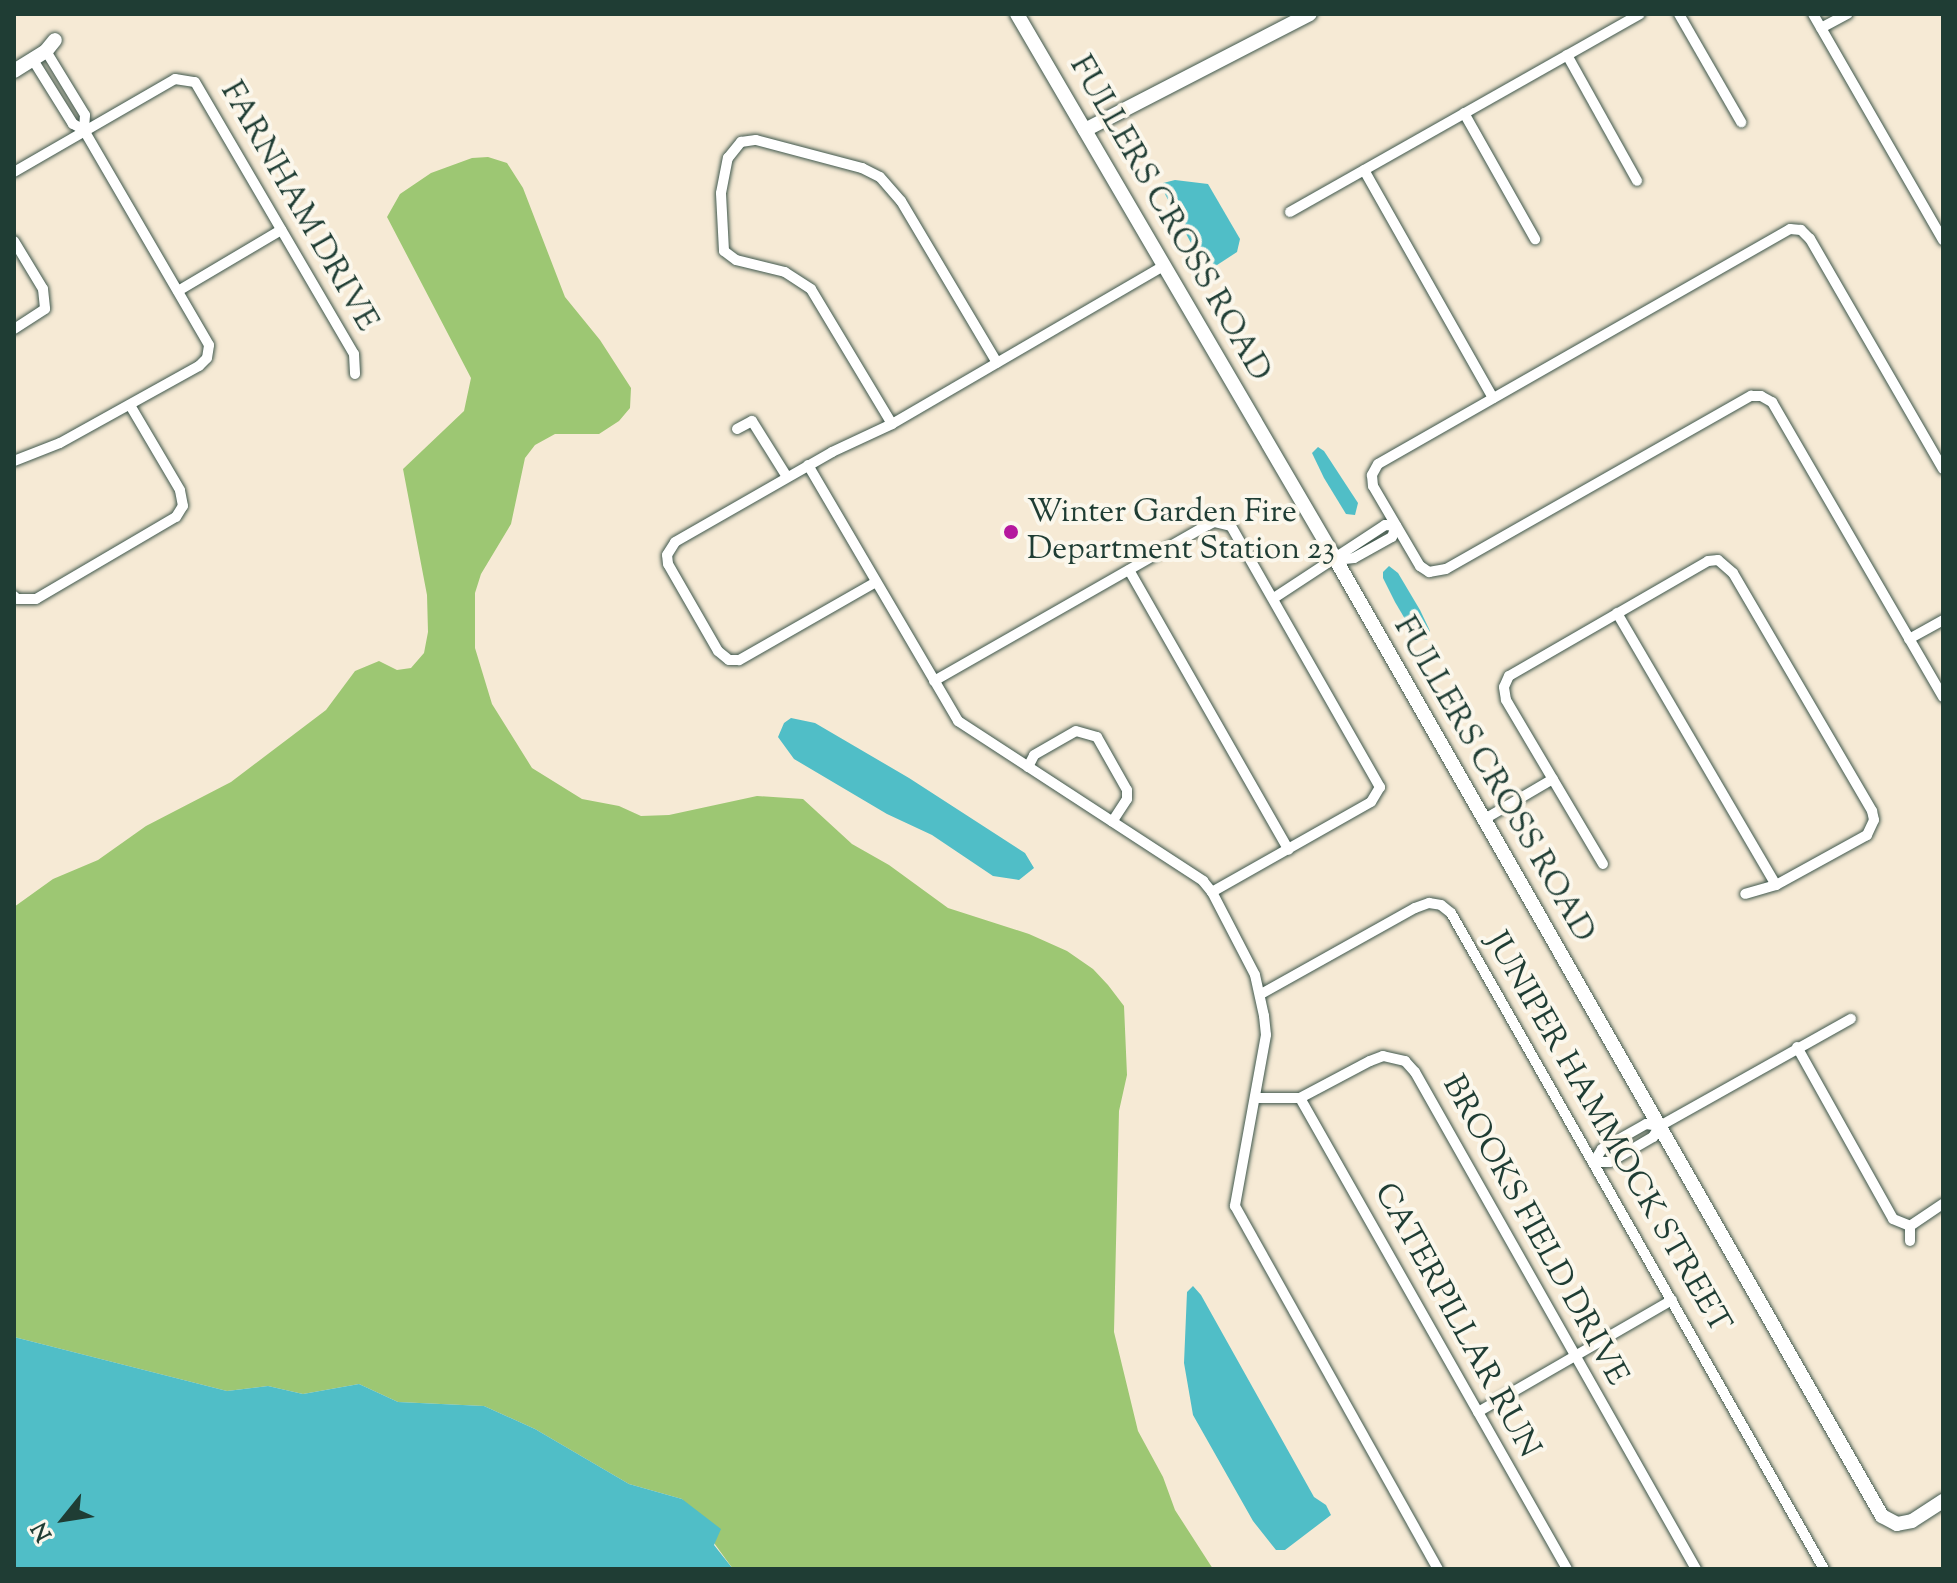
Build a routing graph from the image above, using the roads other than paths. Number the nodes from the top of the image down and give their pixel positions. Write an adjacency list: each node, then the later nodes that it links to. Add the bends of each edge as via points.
1 (1017, 14): 15 (street, FULLERS CROSS ROAD)
2 (1310, 14): 15 (street)
3 (1640, 14): 9 (street)
4 (1679, 14): 13 (street)
5 (1813, 14): 7 (street)
6 (1847, 14): 7 (street)
7 (1821, 28): 22 (street)
8 (51, 46): 10 (street); 14 (street, via 85,115)
9 (1567, 55): 12 (street); 18 (street)
10 (33, 60): 11 (street); 14 (street, via 73,124)
11 (14, 71)
12 (1464, 113): 16 (street); 21 (street)
13 (1741, 122)
14 (84, 130): 17 (street, FARNHAM DRIVE); 20 (street, FARNHAM DRIVE, via 175,79 195,82); 25 (street)
15 (1085, 130): 24 (street, FULLERS CROSS ROAD)
16 (1364, 170): 19 (street); 29 (street)
17 (14, 172)
18 (1637, 181)
19 (1290, 212)
20 (281, 230): 25 (street); 28 (street, FARNHAM DRIVE, via 354,354)
21 (1535, 239)
22 (1943, 240)
23 (14, 241): 26 (street, via 43,289 45,309)
24 (1164, 266): 27 (street); 38 (street, FULLERS CROSS ROAD)
25 (178, 291): 30 (street, via 209,345 207,358)
26 (14, 329)
27 (997, 363): 31 (street); 31 (street, via 901,201 880,177 771,144 741,142 728,158 721,193 724,251 736,260 785,272 811,289)
28 (355, 374)
29 (1493, 398): 35 (street, via 1786,232 1801,230); 37 (street, via 1378,464 1373,486)
30 (130, 405): 33 (street); 41 (street, via 180,490 183,506 176,517 36,599)
31 (892, 424): 34 (street)
32 (737, 429): 36 (street, via 752,421)
33 (14, 461)
34 (808, 465): 36 (street); 40 (street)
35 (1943, 469)
36 (787, 477): 40 (street, via 675,542 667,555 718,651 739,660)
37 (1396, 526): 38 (street, via 1392,537 1354,558); 45 (street, via 1420,566 1429,572 1446,569 1750,397 1761,396 1772,402)
38 (1336, 560): 42 (street); 50 (street, FULLERS CROSS ROAD)
39 (1129, 570): 42 (street, via 1208,525 1223,523 1238,536); 46 (street); 52 (street)
40 (876, 582): 46 (street)
41 (14, 596)
42 (1274, 598): 52 (street, via 1380,787 1371,802)
43 (1617, 613): 49 (street, via 1509,676 1504,687 1506,700); 54 (street); 54 (street, via 1708,561 1726,564 1733,573 1874,820 1867,835)
44 (1943, 620): 45 (street)
45 (1909, 639): 47 (street)
46 (934, 681): 48 (street, via 958,721)
47 (1943, 697)
48 (1028, 767): 51 (street); 51 (street, via 1034,755 1076,731 1097,737 1127,790)
49 (1553, 779): 50 (street); 53 (street)
50 (1483, 820): 62 (street, FULLERS CROSS ROAD)
51 (1112, 822): 55 (street)
52 (1289, 850): 55 (street)
53 (1603, 864)
54 (1776, 885): 56 (street)
55 (1212, 892): 57 (street)
56 (1745, 894)
57 (1261, 994): 60 (street, via 1266,1035); 63 (street, JUNIPER HAMMOCK STREET, via 1415,908 1441,905 1458,922)
58 (1851, 1019): 59 (street)
59 (1797, 1047): 62 (street); 65 (street, via 1893,1219)
60 (1255, 1098): 61 (street, BROOKS FIELD DRIVE); 71 (street, via 1235,1197 1239,1217)
61 (1300, 1098): 68 (street, BROOKS FIELD DRIVE, via 1383,1056 1405,1061); 69 (street, CATERPILLAR RUN)
62 (1660, 1126): 63 (street, via 1646,1124 1602,1149); 70 (street, FULLERS CROSS ROAD, via 1882,1516 1897,1524 1912,1521)
63 (1594, 1162): 67 (street, JUNIPER HAMMOCK STREET)
64 (1943, 1204): 65 (street)
65 (1910, 1226): 66 (street)
66 (1910, 1241)
67 (1672, 1300): 68 (street); 74 (street, JUNIPER HAMMOCK STREET)
68 (1575, 1356): 69 (street); 73 (street, BROOKS FIELD DRIVE)
69 (1478, 1412): 72 (street, CATERPILLAR RUN)
70 (1943, 1501)
71 (1438, 1569)
72 (1567, 1569)
73 (1696, 1569)
74 (1824, 1569)

